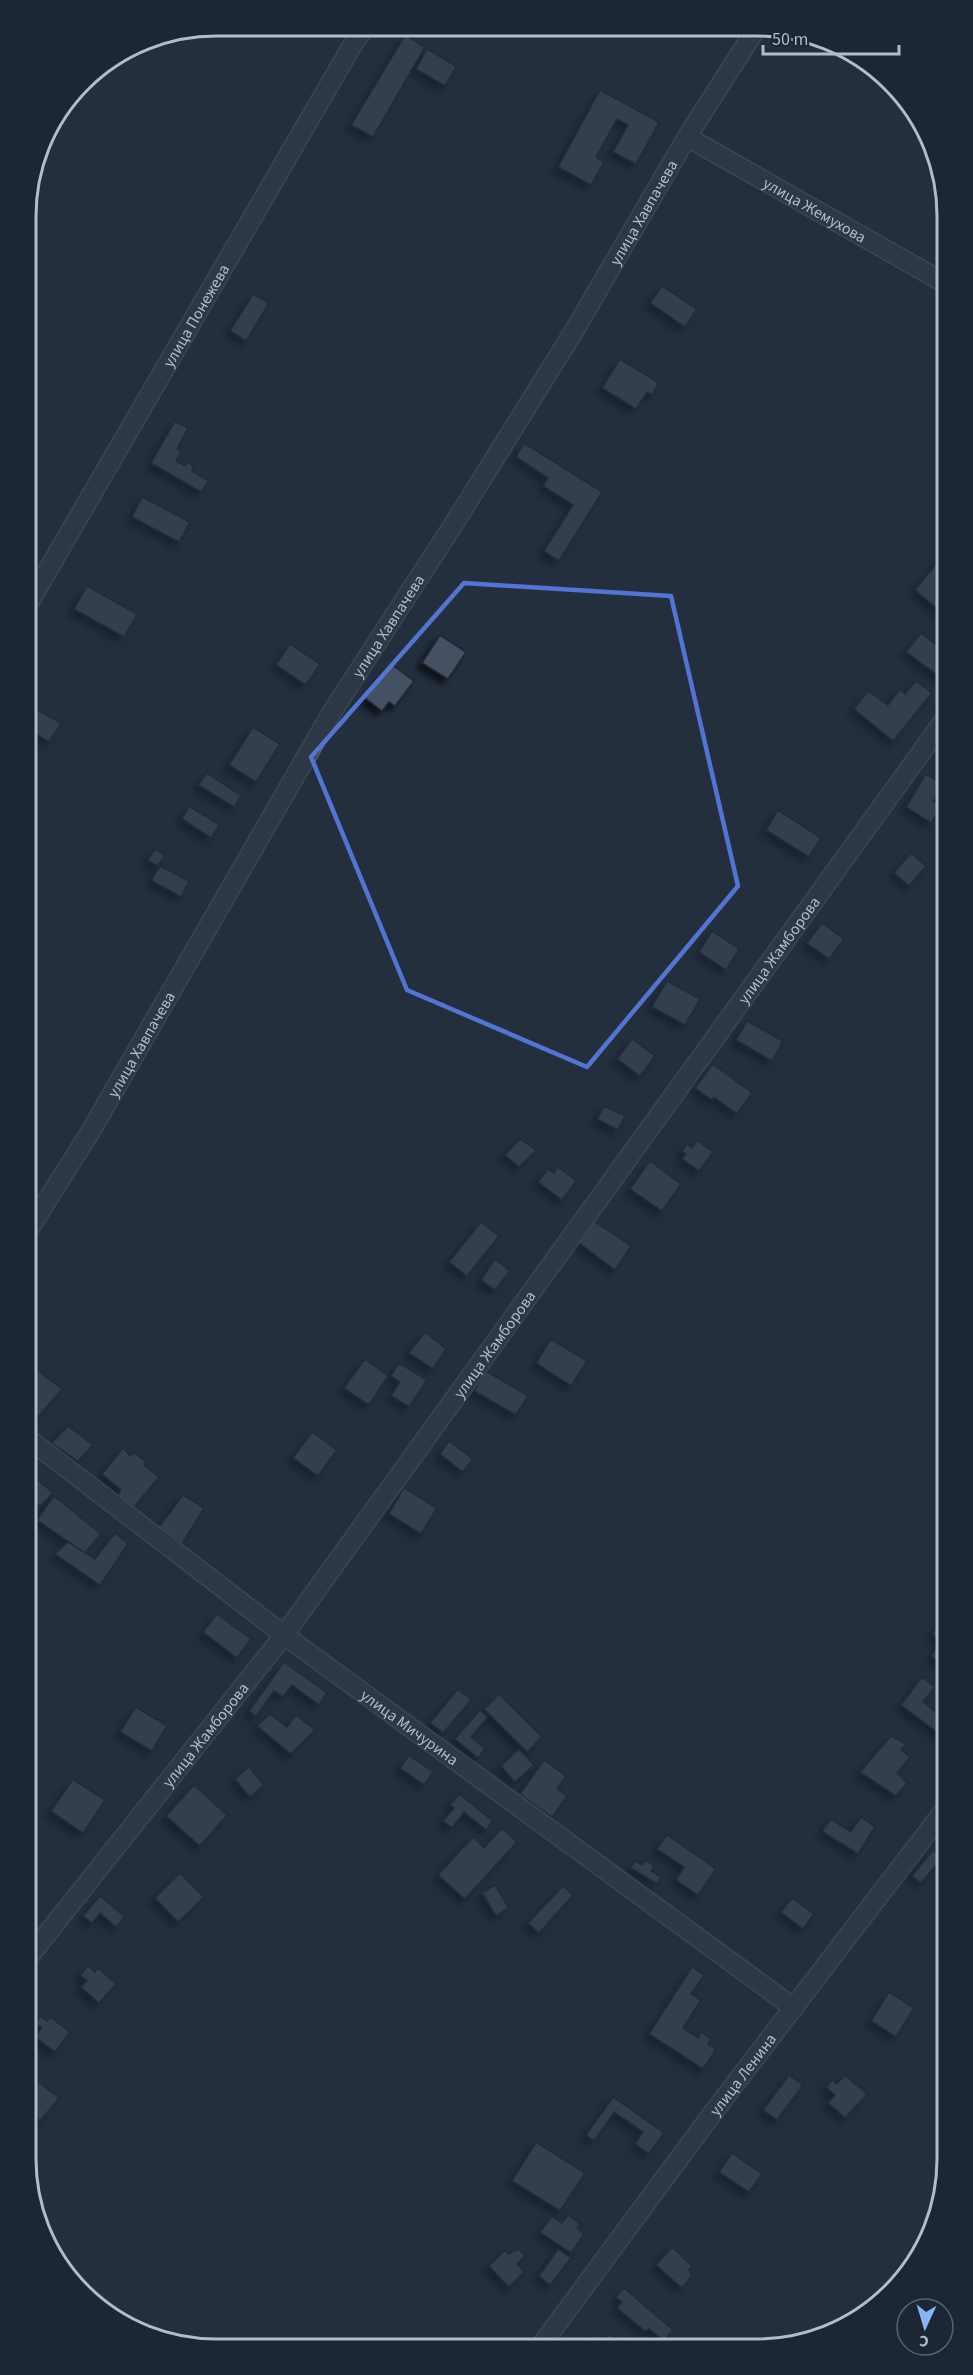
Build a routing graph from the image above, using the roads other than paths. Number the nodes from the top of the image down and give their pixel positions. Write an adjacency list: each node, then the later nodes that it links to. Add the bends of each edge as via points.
1 (359, 36): 5 (street, улица Понежева)
2 (752, 36): 3 (street, улица Хавпачева)
3 (687, 137): 4 (street, улица Жемухова); 7 (street, улица Хавпачева, via 574,331 332,712 95,1124)
4 (937, 279)
5 (36, 590)
6 (937, 730): 9 (street, улица Жамборова)
7 (36, 1218)
8 (36, 1445): 9 (street, улица Мичурина)
9 (284, 1635): 11 (street, улица Жамборова); 12 (street, улица Мичурина)
10 (937, 1821): 12 (street, улица Ленина)
11 (36, 1948)
12 (794, 2008): 13 (street, улица Ленина)
13 (546, 2339)

